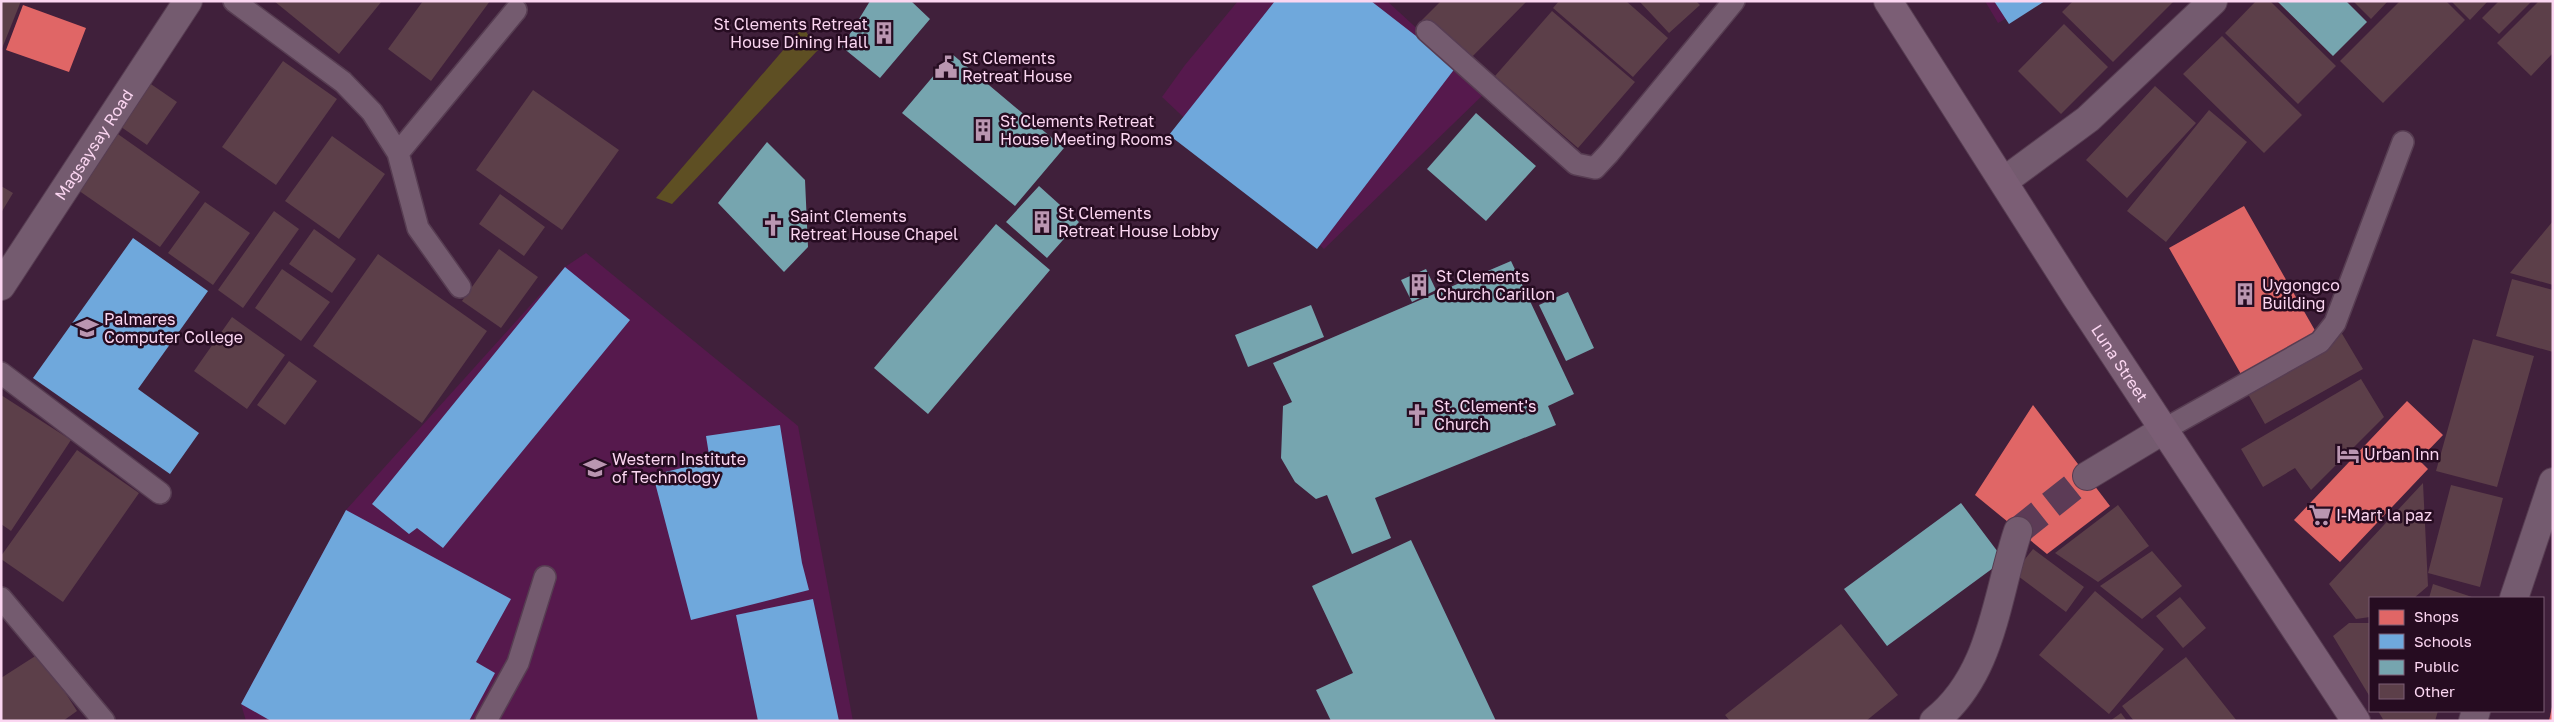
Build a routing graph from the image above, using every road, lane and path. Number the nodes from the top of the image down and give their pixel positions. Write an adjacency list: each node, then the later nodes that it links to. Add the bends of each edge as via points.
1 (234, 1): 9 (lane, via 343,82 372,112)
2 (1734, 1): 7 (lane, via 1595,168 1576,164)
3 (1888, 1): 10 (main road, Luna Street)
4 (2212, 1): 10 (street, via 2088,119)
5 (182, 2): 11 (street, Magsaysay Road)
6 (516, 10): 9 (lane)
7 (1427, 31)
8 (2403, 142): 14 (lane, via 2329,333 2313,346)
9 (398, 153): 12 (lane, via 418,228)
10 (2004, 181): 14 (main road, Luna Street)
11 (1, 286)
12 (460, 287)
13 (1, 373): 17 (lane)
14 (2165, 429): 15 (street); 25 (main road, Luna Street)
15 (2087, 476)
16 (2553, 482): 20 (street)
17 (160, 493)
18 (2018, 531): 24 (street, via 1983,655 1967,687)
19 (545, 577): 23 (lane, via 518,663)
20 (2514, 597)
21 (1, 598): 22 (lane)
22 (104, 721)
23 (486, 721)
24 (1934, 721)
25 (2356, 721)

